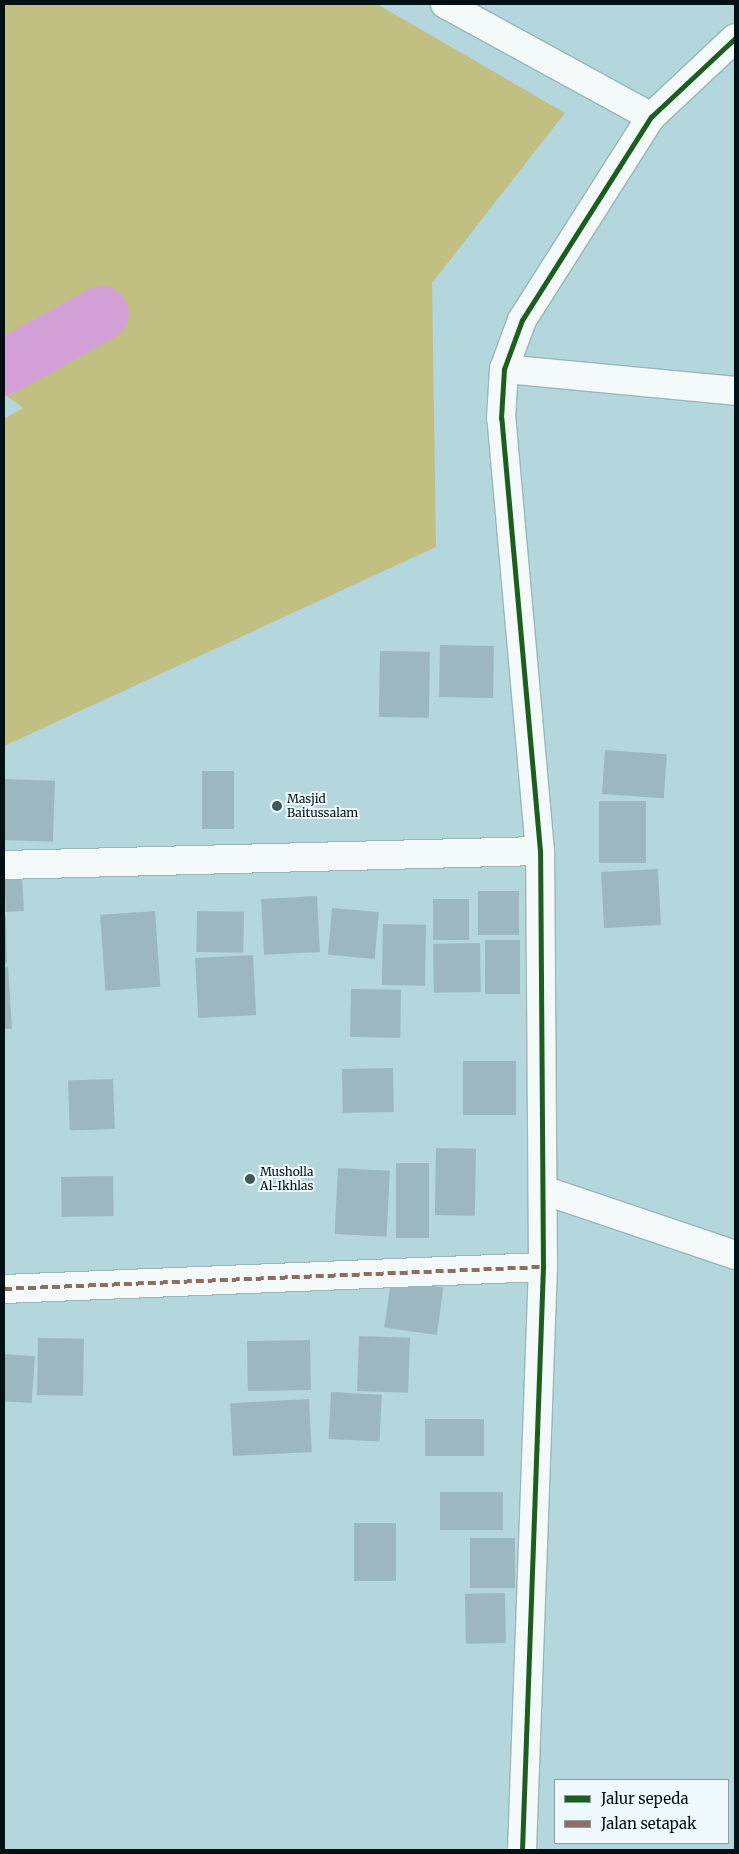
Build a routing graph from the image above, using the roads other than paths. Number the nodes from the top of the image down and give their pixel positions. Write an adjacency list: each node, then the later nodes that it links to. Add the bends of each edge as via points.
1 (445, 4): 3 (street)
2 (735, 38): 3 (street)
3 (651, 117): 4 (street, via 522,320)
4 (504, 369): 5 (street); 6 (street, via 501,418)
5 (735, 391)
6 (540, 851): 7 (street); 8 (street)
7 (4, 865)
8 (544, 1190): 9 (street); 10 (street)
9 (735, 1255)
10 (543, 1267): 11 (street); 12 (street)
11 (4, 1289)
12 (522, 1850)

